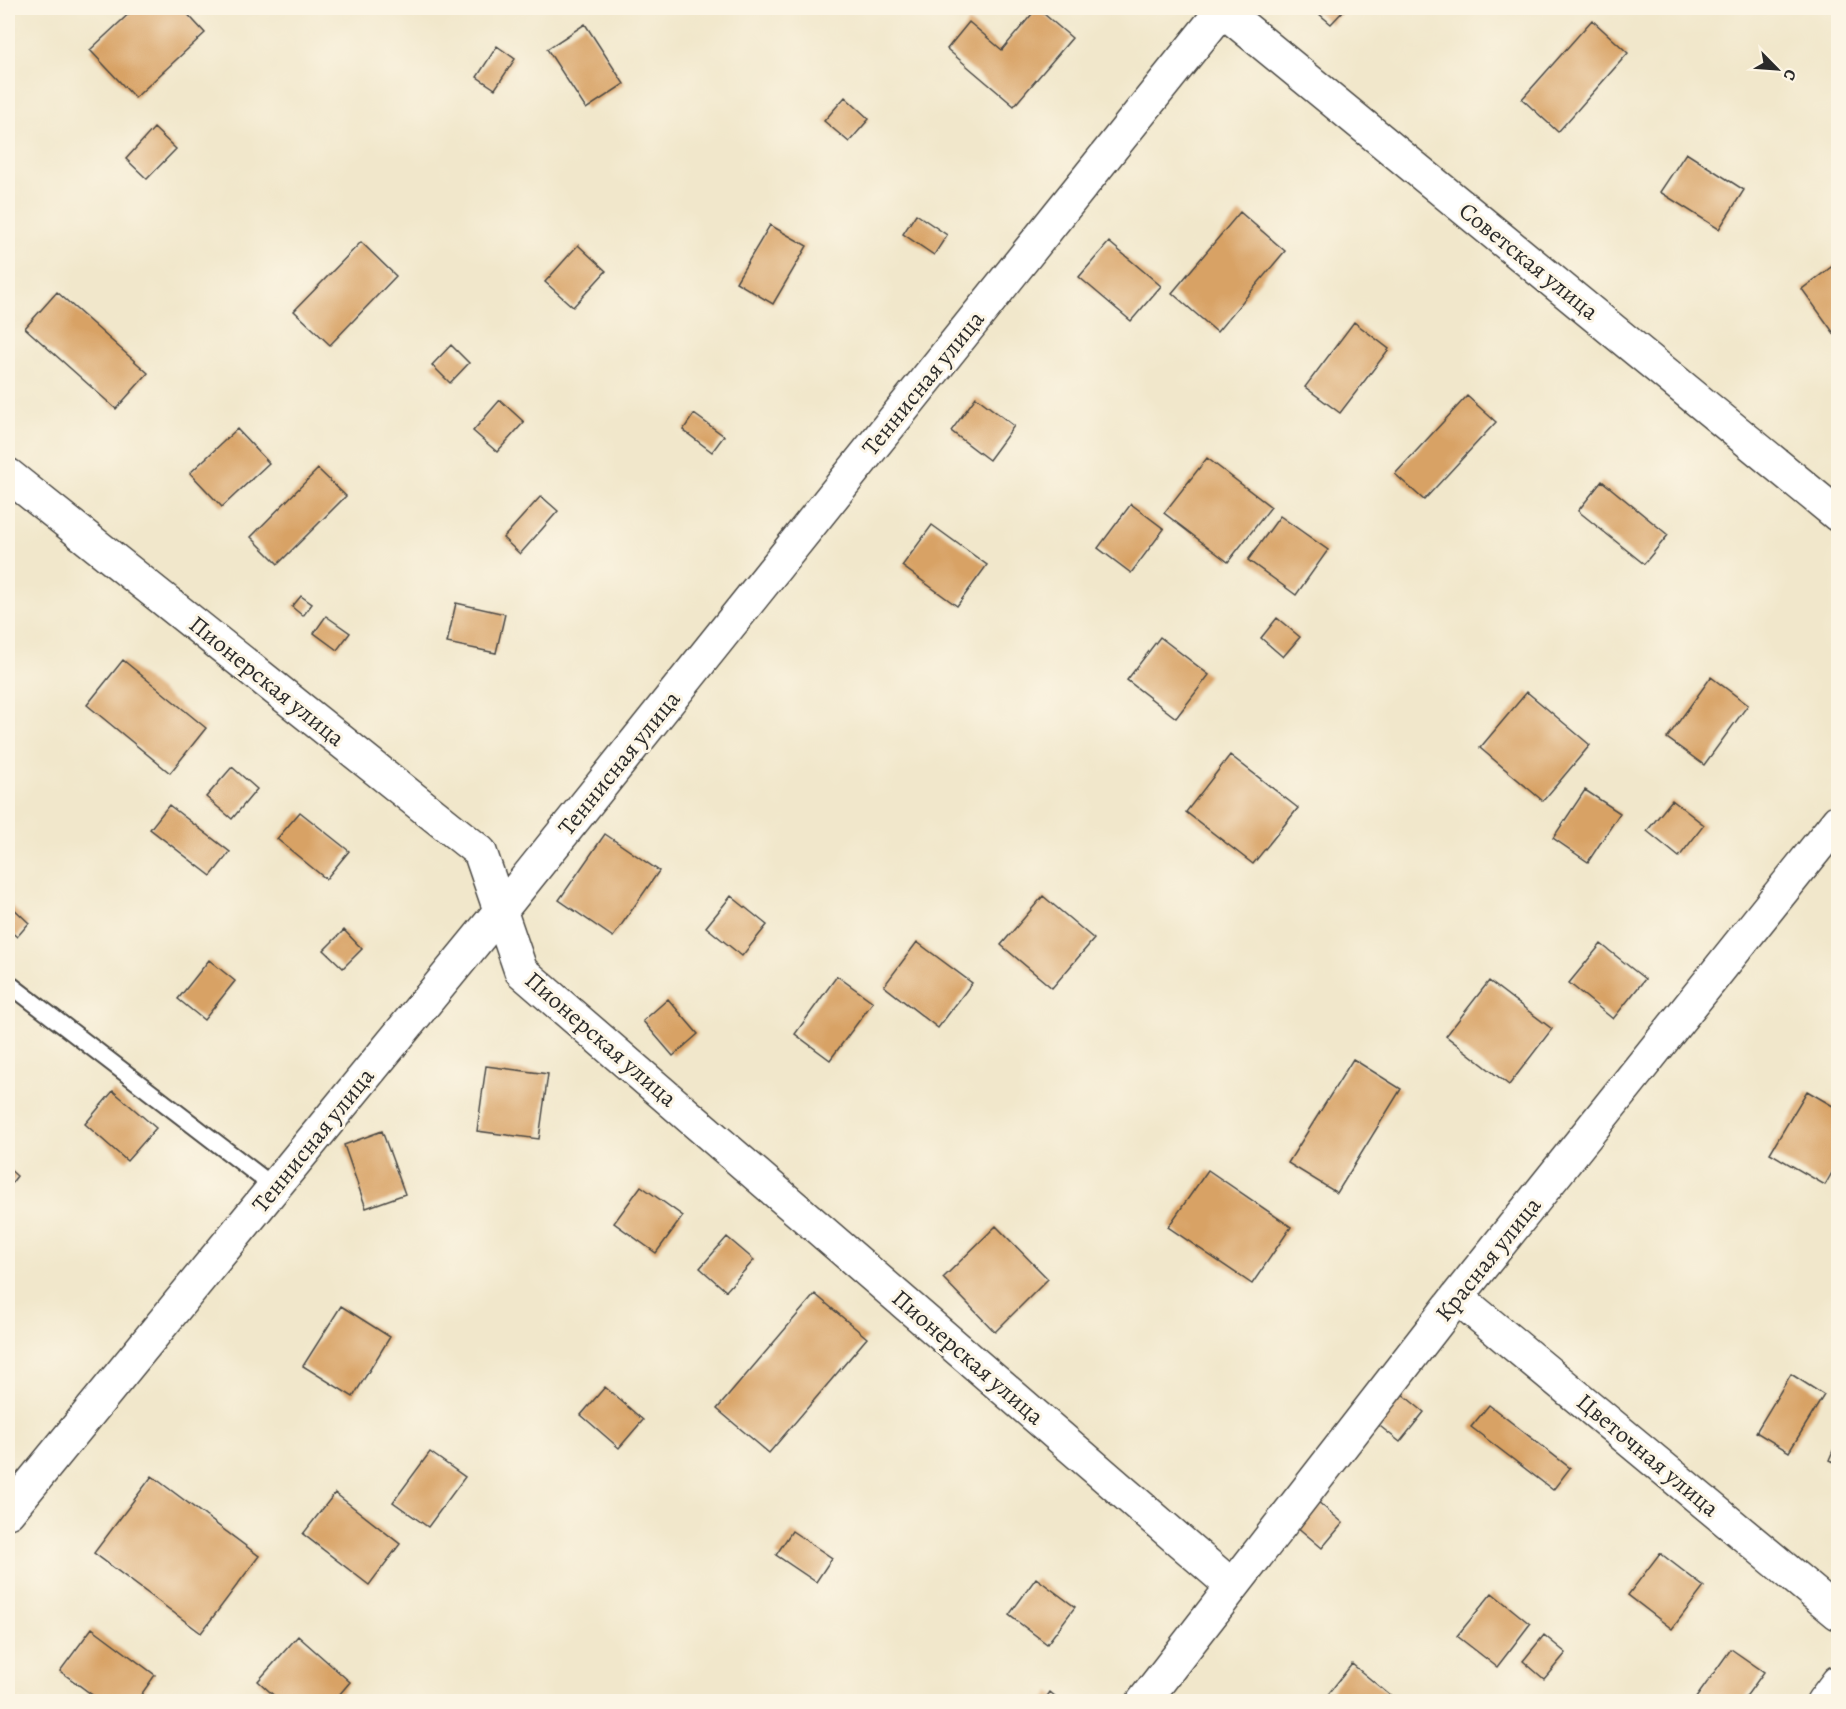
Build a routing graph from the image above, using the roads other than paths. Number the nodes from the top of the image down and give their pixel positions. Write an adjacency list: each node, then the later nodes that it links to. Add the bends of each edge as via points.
1 (1222, 8): 3 (street, Советская улица); 5 (street, Теннисная улица)
2 (8, 475): 5 (street, Пионерская улица, via 480,852)
3 (1839, 515)
4 (1839, 821): 8 (street, Красная улица)
5 (502, 909): 7 (street, Теннисная улица); 10 (street, Пионерская улица, via 521,971)
6 (8, 983): 7 (lane)
7 (274, 1187): 9 (street, Теннисная улица)
8 (1457, 1296): 10 (street, Красная улица); 11 (street, Цветочная улица)
9 (8, 1512)
10 (1232, 1586): 13 (street, Красная улица)
11 (1839, 1613)
12 (1839, 1682): 14 (street)
13 (1143, 1701)
14 (1823, 1701)

